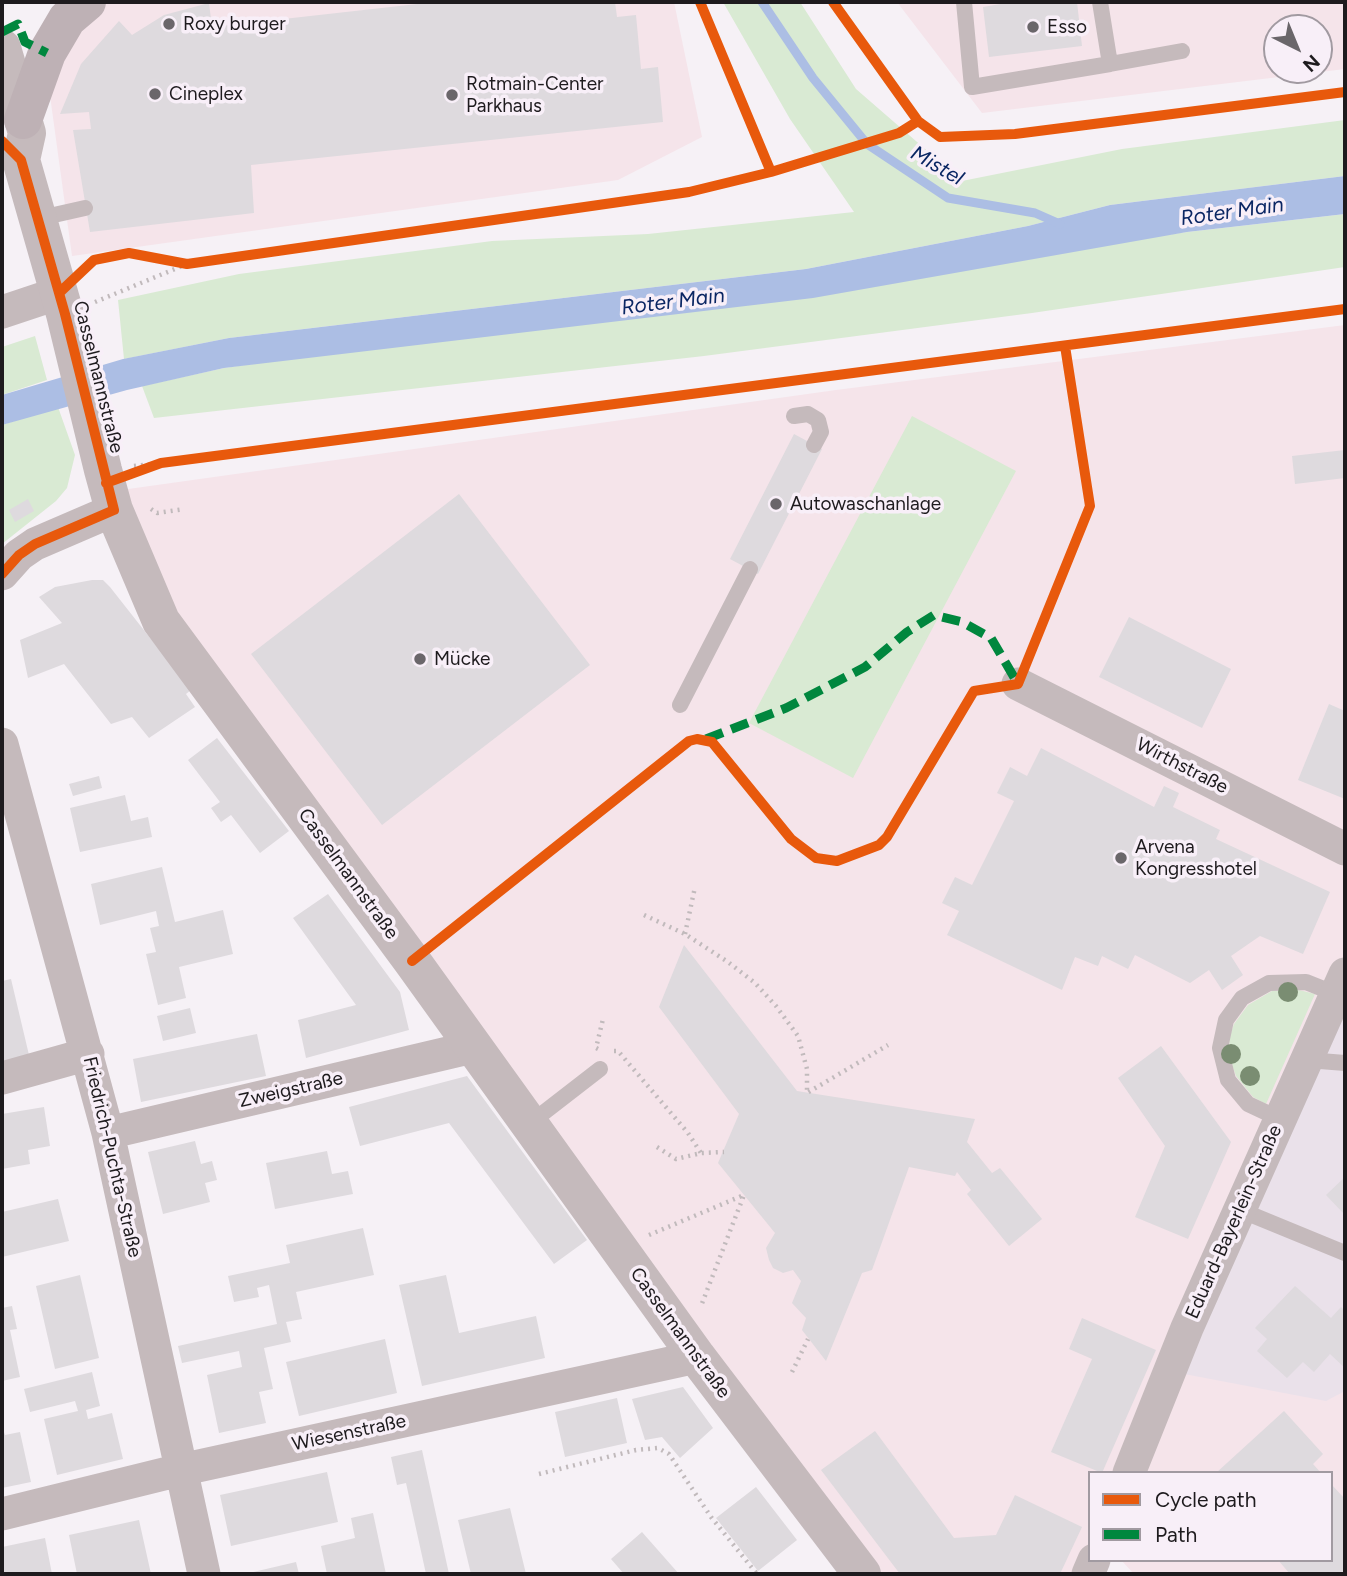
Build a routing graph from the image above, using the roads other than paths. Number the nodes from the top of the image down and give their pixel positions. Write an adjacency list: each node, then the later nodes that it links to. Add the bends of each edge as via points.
1 (87, 2): 7 (main road, via 67,19 47,53)
2 (964, 2): 6 (lane, via 972,87)
3 (1100, 2): 6 (lane)
4 (2, 48): 7 (street, Casselmannstraße)
5 (1182, 51): 6 (lane)
6 (1110, 64)
7 (15, 140): 9 (street, Casselmannstraße)
8 (85, 208): 9 (lane)
9 (36, 219): 10 (street, Casselmannstraße)
10 (63, 310): 11 (street); 14 (street, Casselmannstraße)
11 (2, 312)
12 (794, 416): 13 (lane, via 808,414 818,420 821,432)
13 (814, 445)
14 (114, 510): 16 (street, via 34,544); 22 (street, Casselmannstraße, via 161,621)
15 (750, 569): 18 (lane)
16 (2, 574)
17 (1018, 684): 20 (street, Wirthstraße)
18 (680, 705)
19 (2, 744): 23 (street, Friedrich-Puchta-Straße)
20 (1345, 849)
21 (1341, 984): 24 (street, Eduard-Bayerlein-Straße); 28 (lane, via 1269,983 1242,998 1226,1020 1220,1048 1228,1080 1248,1104)
22 (473, 1047): 29 (street, Casselmannstraße); 30 (street, Zweigstraße)
23 (88, 1054): 27 (street); 30 (street, Friedrich-Puchta-Straße)
24 (1308, 1056): 25 (lane); 28 (street, Eduard-Bayerlein-Straße)
25 (1345, 1063)
26 (600, 1069): 29 (lane)
27 (2, 1078)
28 (1280, 1119): 31 (street, Eduard-Bayerlein-Straße)
29 (529, 1124): 33 (street, Casselmannstraße)
30 (108, 1133): 34 (street, Friedrich-Puchta-Straße)
31 (1240, 1210): 32 (lane); 35 (street, Eduard-Bayerlein-Straße)
32 (1345, 1253)
33 (692, 1350): 34 (street, Wiesenstraße); 38 (street, Casselmannstraße)
34 (180, 1470): 36 (street, Wiesenstraße); 37 (street, Friedrich-Puchta-Straße)
35 (1130, 1471)
36 (2, 1514)
37 (204, 1574)
38 (862, 1574)

